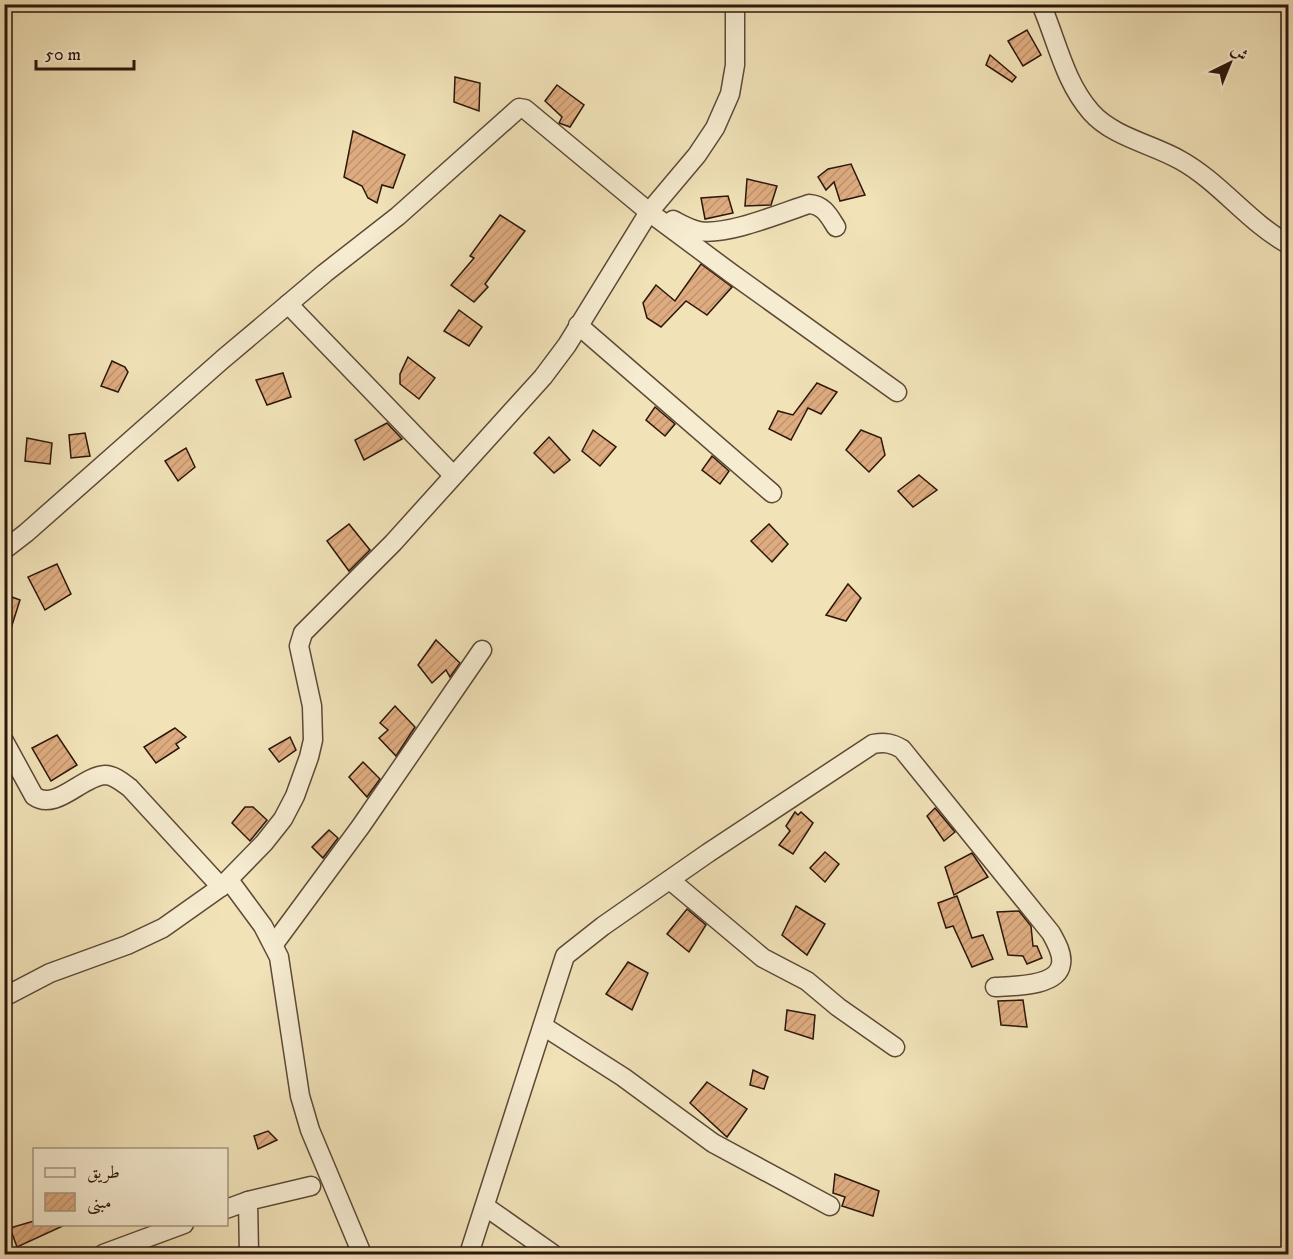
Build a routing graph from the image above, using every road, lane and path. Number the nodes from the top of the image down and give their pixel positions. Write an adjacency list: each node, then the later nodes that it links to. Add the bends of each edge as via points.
1 (735, 4): 3 (street, via 735,66 730,94 715,128)
2 (1041, 4): 5 (street, via 1067,74 1092,113 1108,126 1181,160)
3 (655, 216): 4 (street, via 708,232 809,204 821,207); 6 (street, via 519,108 398,216); 7 (street); 8 (street)
4 (837, 228)
5 (1288, 244)
6 (288, 304): 9 (street); 11 (street)
7 (578, 325): 9 (street, via 543,377); 10 (street)
8 (897, 392)
9 (453, 475): 15 (street, via 393,543 303,633 300,655 312,706 309,757 283,819)
10 (772, 493)
11 (4, 550)
12 (482, 651): 16 (street)
13 (4, 741): 15 (street, via 38,799 50,801 98,777 116,778)
14 (670, 880): 17 (street, via 873,744 894,744 1052,933 1062,962 1060,970 1046,981); 19 (street, via 565,956); 20 (street, via 763,958 807,981)
15 (225, 884): 16 (street); 18 (street, via 163,928 50,973)
16 (274, 944): 29 (street, via 285,990 300,1096 310,1130)
17 (995, 987)
18 (4, 997)
19 (543, 1026): 23 (street, via 623,1077 714,1143); 24 (street)
20 (895, 1047)
21 (311, 1186): 22 (street)
22 (249, 1201): 25 (street); 28 (street)
23 (830, 1206)
24 (486, 1207): 30 (street); 31 (street)
25 (228, 1208)
26 (179, 1226): 27 (street)
27 (103, 1254)
28 (249, 1254)
29 (362, 1254)
30 (469, 1254)
31 (553, 1254)

